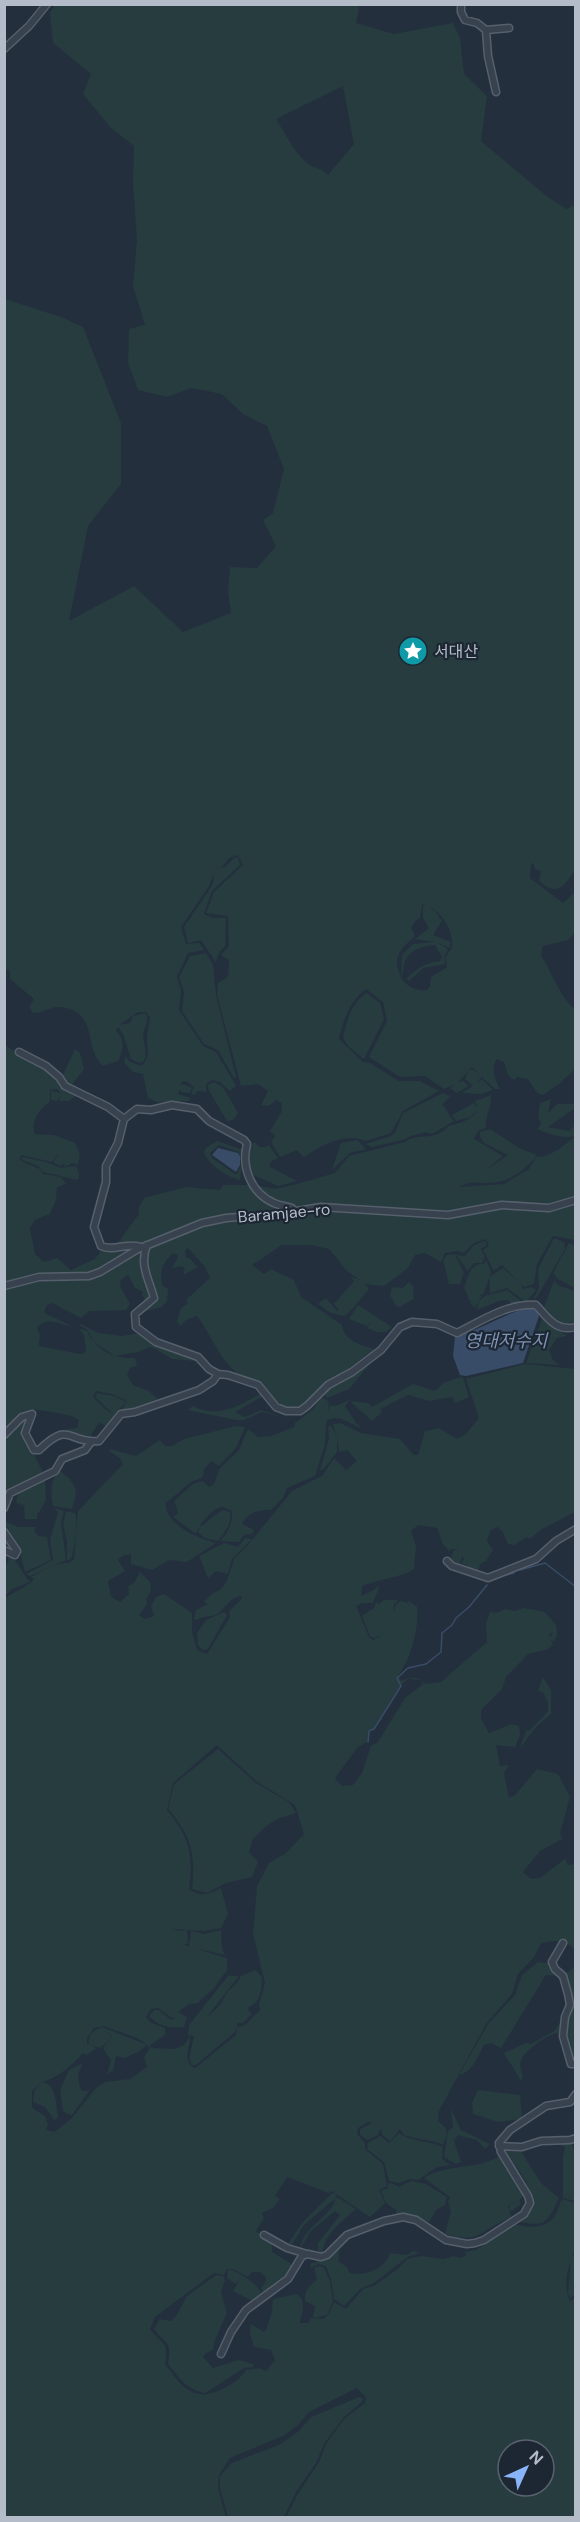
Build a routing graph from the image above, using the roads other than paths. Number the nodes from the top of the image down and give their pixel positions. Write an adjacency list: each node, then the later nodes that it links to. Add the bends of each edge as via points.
1 (47, 4): 5 (street)
2 (461, 4): 4 (street, via 465,20)
3 (509, 28): 4 (street)
4 (486, 30): 6 (street)
5 (4, 49)
6 (496, 92)
7 (19, 1052): 8 (street, via 46,1066 65,1086)
8 (124, 1119): 10 (street, via 137,1109 172,1105 197,1109 209,1121 248,1144 246,1160 251,1184 269,1201); 11 (street, via 106,1166 106,1182 94,1227 105,1248)
9 (576, 1200): 10 (street, Baramjae-ro, via 549,1208 502,1205 448,1215 321,1207)
10 (293, 1211): 11 (street, Baramjae-ro, via 226,1218)
11 (145, 1246): 12 (street, Baramjae-ro, via 89,1276 39,1277); 14 (street, via 143,1260 154,1298 135,1314 136,1327 156,1342 198,1357)
12 (4, 1286)
13 (576, 1327): 14 (street, via 556,1326 536,1305 528,1304 497,1313 457,1333 437,1324 412,1322 400,1327 381,1350 352,1372 327,1385 300,1411 276,1407 258,1385)
14 (218, 1374): 16 (street, via 199,1390 121,1414 99,1442)
15 (4, 1435): 16 (street, via 32,1414 25,1433 34,1450 61,1434)
16 (92, 1442): 17 (street, via 85,1450 62,1459 55,1471 10,1493)
17 (4, 1508)
18 (576, 1529): 21 (street, via 536,1558 488,1578)
19 (4, 1532): 20 (street, via 17,1551 15,1555)
20 (4, 1550)
21 (447, 1561)
22 (563, 1943): 23 (street, via 552,1962 563,1976 568,1994 570,2005 563,2036 571,2064)
23 (576, 2064)
24 (576, 2094): 26 (street, via 570,2102 546,2106 516,2126 501,2139)
25 (576, 2138): 26 (street, via 522,2147)
26 (499, 2146): 28 (street, via 530,2203 524,2214 484,2240 467,2244 446,2240 416,2220 403,2217 347,2235 327,2255 317,2258)
27 (264, 2235): 28 (street)
28 (308, 2254): 29 (street, via 296,2262 288,2279 246,2310)
29 (221, 2354)

